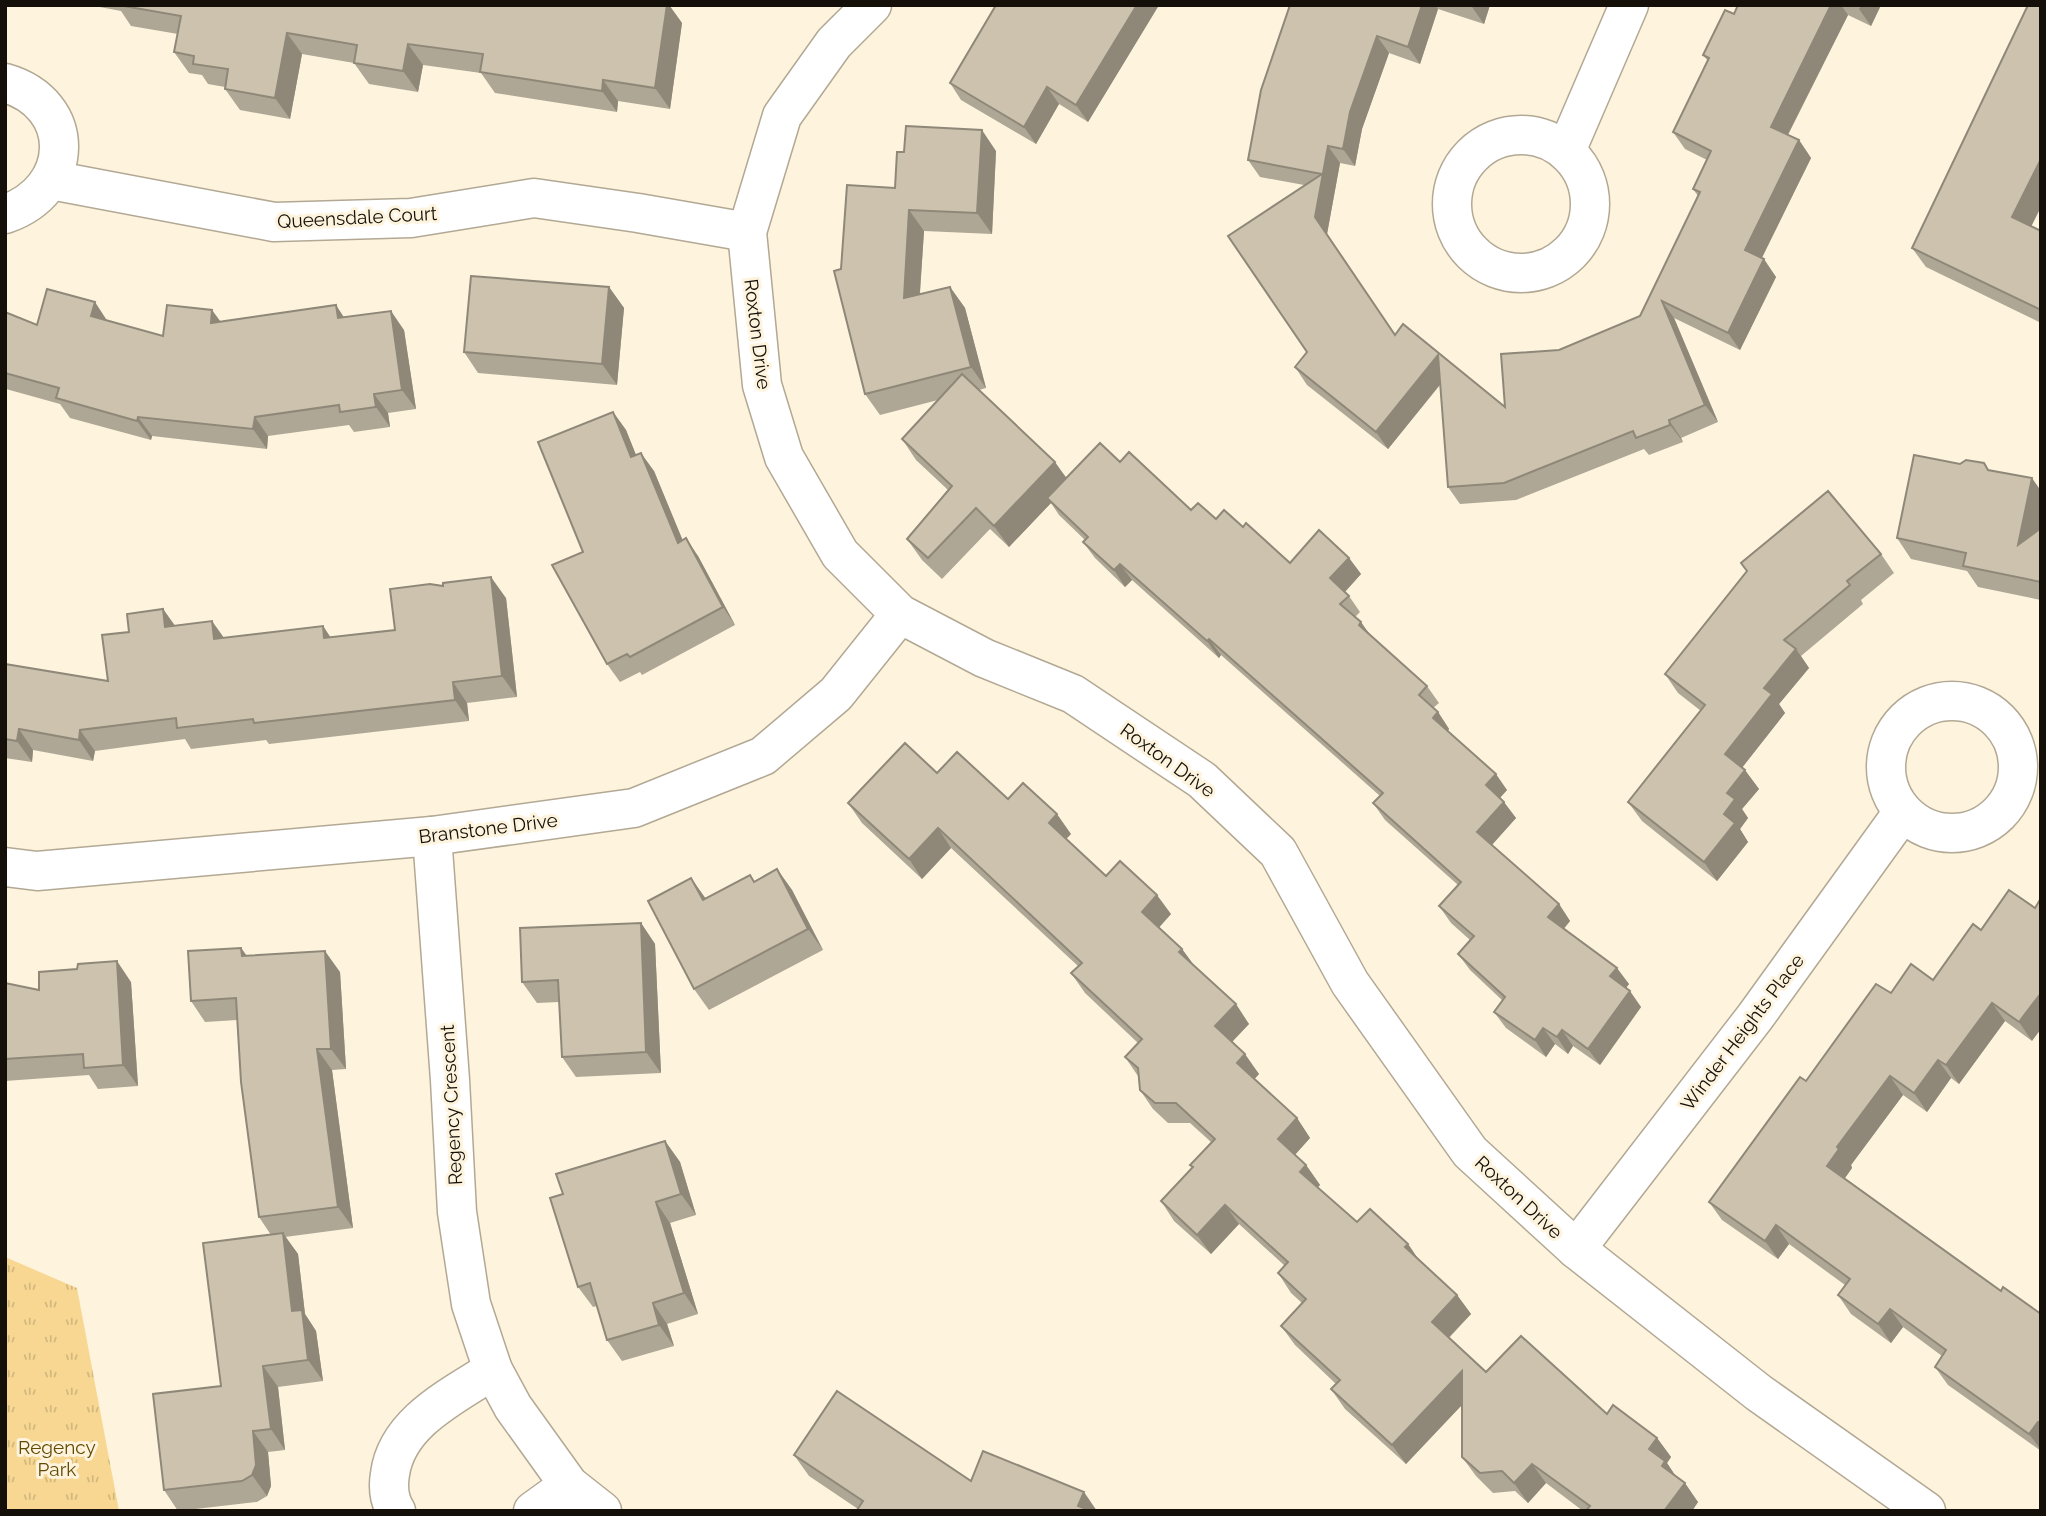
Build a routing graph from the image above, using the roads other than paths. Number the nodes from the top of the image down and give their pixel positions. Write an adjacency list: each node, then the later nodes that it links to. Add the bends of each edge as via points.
1 (872, 5): 7 (street, Roxton Drive, via 834,43 782,116)
2 (1629, 5): 4 (street)
3 (5, 83): 5 (street, via 28,92 55,124 58,162)
4 (1566, 152)
5 (51, 180): 6 (street, via 38,196); 7 (street, Queensdale Court, via 274,222 411,218 534,198)
6 (5, 214)
7 (747, 232): 8 (street, Roxton Drive, via 762,385 784,457 840,554)
8 (900, 614): 10 (street, Branstone Drive, via 836,694 763,756 634,808); 12 (street, Roxton Drive, via 984,658 1073,694 1202,780 1278,852 1350,983 1470,1152)
9 (1903, 812): 12 (street, Winder Heights Place, via 1755,1017)
10 (432, 836): 11 (street, Branstone Drive, via 37,872); 13 (street, Regency Crescent, via 457,1212 471,1304)
11 (5, 867)
12 (1576, 1249): 18 (street, Roxton Drive, via 1759,1393)
13 (493, 1370): 14 (street, Regency Crescent, via 513,1407); 15 (street, via 407,1431 392,1459 388,1484)
14 (569, 1485): 16 (street); 17 (street, Regency Crescent)
15 (396, 1511)
16 (533, 1511)
17 (602, 1511)
18 (1926, 1511)

